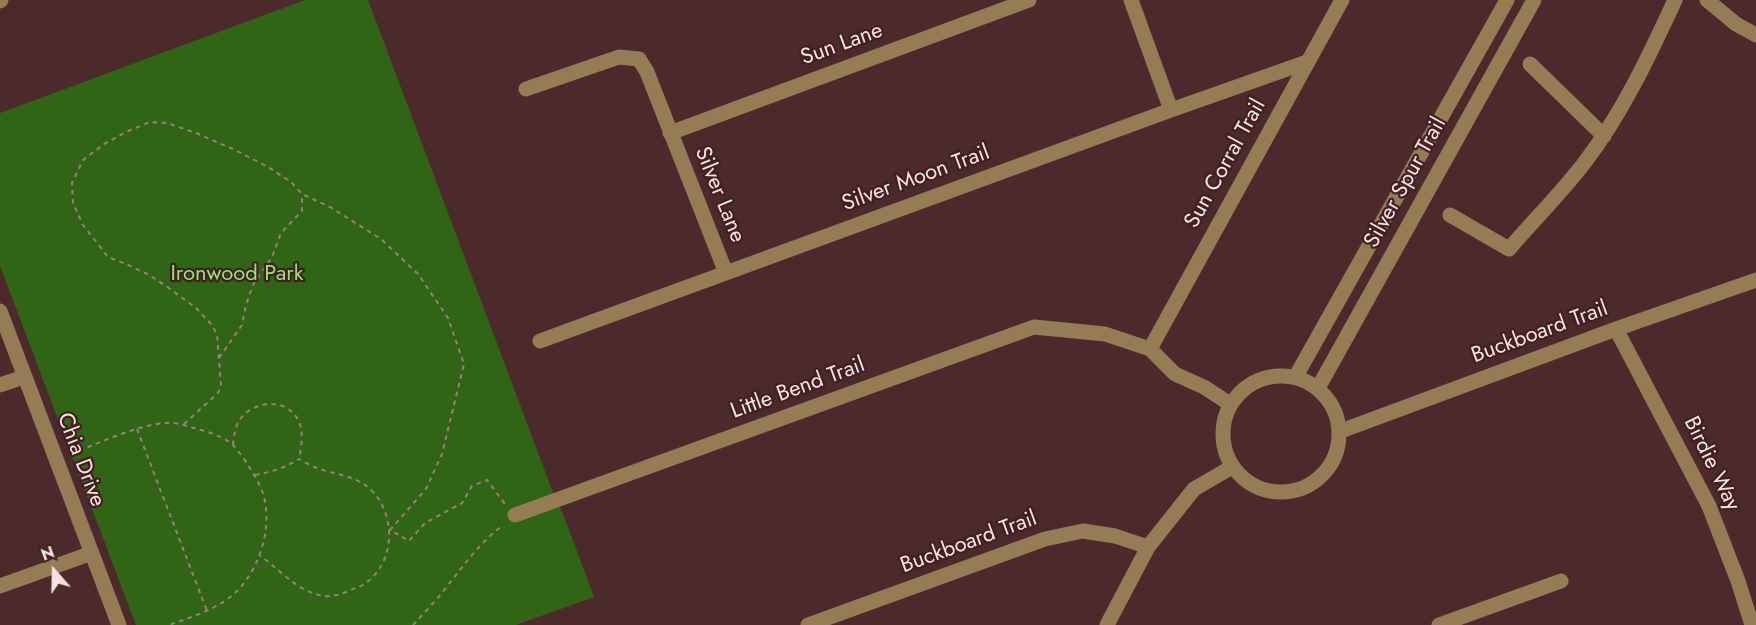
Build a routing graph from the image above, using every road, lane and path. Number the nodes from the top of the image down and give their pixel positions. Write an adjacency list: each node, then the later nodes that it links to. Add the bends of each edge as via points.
1 (1029, 0): 16 (street, Sun Lane)
2 (1131, 0): 15 (street)
3 (1342, 0): 11 (street, Sun Corral Trail)
4 (1534, 0): 8 (street, Silver Spur Trail)
5 (1675, 0): 17 (street, via 1633,89)
6 (1707, 0): 9 (street)
7 (1503, 7): 8 (street); 10 (street, Silver Spur Trail)
8 (1520, 25): 12 (street, Silver Spur Trail)
9 (1756, 35)
10 (1478, 50): 12 (street); 27 (street, Silver Spur Trail)
11 (1307, 62): 15 (street, Silver Moon Trail); 25 (street, Sun Corral Trail)
12 (1500, 62): 30 (street, Silver Spur Trail)
13 (1530, 64): 17 (street)
14 (526, 89): 16 (street, Silver Lane, via 619,57 639,59)
15 (1171, 110): 20 (street, Silver Moon Trail)
16 (670, 133): 20 (street, Silver Lane)
17 (1604, 136): 19 (street, via 1509,249)
18 (302, 194): 26 (path, via 302,211 282,233 253,285 242,325); 26 (path, via 268,167 196,133 150,122 104,144 84,160 72,183 73,203 96,243 108,257 149,274 196,308 217,334); 41 (path, via 381,239 418,274 448,318 464,364 442,454 426,489)
19 (1450, 215)
20 (726, 273): 24 (street, Silver Moon Trail)
21 (1756, 280): 23 (street, Buckboard Trail)
22 (0, 311): 28 (street, Chia Drive)
23 (1616, 329): 34 (street, Buckboard Trail); 54 (street, Birdie Way, via 1709,506)
24 (540, 341)
25 (1150, 350): 31 (street, Little Bend Trail, via 1175,374); 40 (street, Little Bend Trail, via 1105,334 1034,327)
26 (218, 359): 32 (path, via 218,393)
27 (1296, 376): 30 (street); 31 (street, via 1282,374 1252,382)
28 (24, 377): 29 (street); 43 (street, Chia Drive)
29 (0, 385)
30 (1318, 388): 34 (street, via 1333,404)
31 (1230, 404): 38 (street, via 1222,425 1223,447)
32 (184, 424): 33 (path); 35 (path)
33 (137, 429): 36 (path); 47 (path)
34 (1341, 431): 38 (street, via 1336,456 1322,477 1300,489 1275,492 1251,484)
35 (232, 445): 37 (path, via 239,420 251,408 276,405 297,418 302,433); 39 (path)
36 (68, 455)
37 (299, 459): 39 (path); 41 (path, via 360,481 369,488 385,510)
38 (1232, 467): 42 (street, via 1194,489)
39 (254, 475): 44 (path, via 264,498 266,523)
40 (515, 515): 41 (path, via 487,480 472,486 462,503 425,523 409,541); 50 (path, via 489,536)
41 (390, 530): 44 (path, via 388,551 381,566 367,582 346,593 326,596 306,591)
42 (1148, 547): 51 (street, Buckboard Trail, via 1083,531 1045,539); 52 (street)
43 (92, 553): 46 (street); 48 (street, Chia Drive)
44 (260, 555): 47 (path, via 238,589)
45 (1561, 581): 53 (street)
46 (0, 586)
47 (207, 611): 49 (path)
48 (119, 625)
49 (169, 625)
50 (413, 625)
51 (808, 625)
52 (1107, 625)
53 (1439, 625)
54 (1752, 625)

